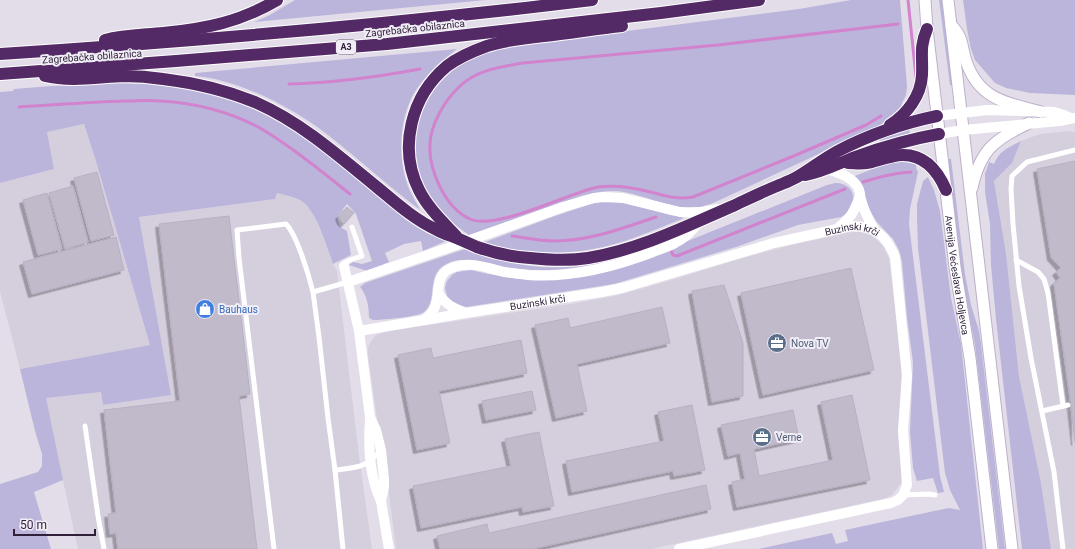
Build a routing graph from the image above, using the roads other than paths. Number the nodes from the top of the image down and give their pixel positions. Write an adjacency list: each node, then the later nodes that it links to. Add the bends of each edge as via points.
1 (277, 0): 9 (highway, via 230,22 194,30 114,38)
2 (592, 0): 9 (highway, Zagrebačka obilaznica / A3, via 364,25)
3 (759, 0): 6 (highway, Zagrebačka obilaznica / A3)
4 (925, 0): 8 (main road, Avenija Većeslava Holjevca)
5 (948, 0): 7 (main road, Avenija Većeslava Holjevca)
6 (661, 13): 11 (highway, Zagrebačka obilaznica / A3, via 386,44); 33 (highway, via 638,24 511,40 488,46 453,62 428,85 410,128 411,169 425,201)
7 (951, 24): 13 (main road, via 960,34 967,62 986,93 1006,102); 14 (main road, Avenija Većeslava Holjevca)
8 (927, 29): 15 (main road, Avenija Većeslava Holjevca); 19 (highway, via 921,48 922,76 916,97 903,114)
9 (77, 49): 10 (highway, Zagrebačka obilaznica / A3)
10 (0, 54)
11 (31, 72): 12 (highway, Zagrebačka obilaznica / A3); 33 (highway, via 66,79 146,77 202,85 236,95 278,113 296,124 425,224)
12 (0, 74)
13 (1042, 112): 14 (street, via 987,110); 16 (street, via 1054,112)
14 (961, 113): 15 (street); 18 (main road, Avenija Većeslava Holjevca)
15 (937, 116): 19 (highway); 20 (main road, Avenija Većeslava Holjevca)
16 (1073, 118): 17 (street)
17 (1028, 123): 18 (street); 27 (main road, via 1004,136 989,148 980,163)
18 (963, 130): 20 (street); 27 (main road, Avenija Većeslava Holjevca)
19 (878, 133): 24 (highway, via 838,151)
20 (940, 134): 22 (highway, via 885,146); 25 (main road, Avenija Većeslava Holjevca)
21 (1075, 150): 34 (lane, via 1027,162 1012,176)
22 (843, 162): 23 (highway); 25 (highway, via 865,163 895,156 911,156 933,168)
23 (825, 170): 24 (highway); 26 (street, via 849,179 857,186)
24 (796, 177): 28 (highway)
25 (946, 190): 59 (main road, Avenija Većeslava Holjevca, via 957,283 970,358)
26 (860, 196): 31 (street, via 854,212); 32 (street)
27 (971, 196): 60 (main road, Avenija Većeslava Holjevca)
28 (732, 206): 29 (highway); 36 (street, via 689,213 623,198 594,198)
29 (701, 221): 33 (highway, bridge, via 627,248 568,260 521,258 495,253); 38 (street, via 675,244 636,258 583,272 530,275 473,265 452,267 445,270 439,280)
30 (352, 227): 35 (lane, via 362,256 344,263)
31 (838, 229): 32 (street, Buzinski krči, via 851,226); 39 (street, Buzinski krči, via 774,243 622,288)
32 (874, 229): 51 (street, Buzinski krči, via 887,242 895,257 907,376 904,430 907,485)
33 (459, 239)
34 (1016, 260): 42 (lane); 42 (lane, via 1038,272 1044,279 1048,293 1066,406)
35 (344, 266): 36 (street)
36 (348, 282): 37 (lane); 41 (street)
37 (313, 292): 48 (lane); 55 (lane, via 290,228 286,224 237,230)
38 (438, 292): 39 (street, via 448,305); 40 (street, via 434,309)
39 (466, 313): 40 (street, Buzinski krči)
40 (423, 320): 41 (street, Buzinski krči)
41 (359, 330): 43 (street)
42 (1042, 412): 61 (lane, via 1054,472)
43 (370, 417): 45 (street); 46 (street)
44 (85, 426): 54 (lane)
45 (381, 450): 46 (lane); 50 (street)
46 (371, 460): 47 (lane); 49 (street)
47 (358, 468): 48 (lane); 49 (lane)
48 (335, 470): 56 (lane)
49 (372, 473): 50 (lane, via 379,478); 53 (street)
50 (384, 487): 53 (street)
51 (903, 495): 52 (lane); 58 (street, via 891,503)
52 (935, 495)
53 (381, 501): 57 (street)
54 (104, 549)
55 (274, 549)
56 (344, 549)
57 (389, 549)
58 (679, 549)
59 (992, 549)
60 (1012, 549)
61 (1063, 549)

